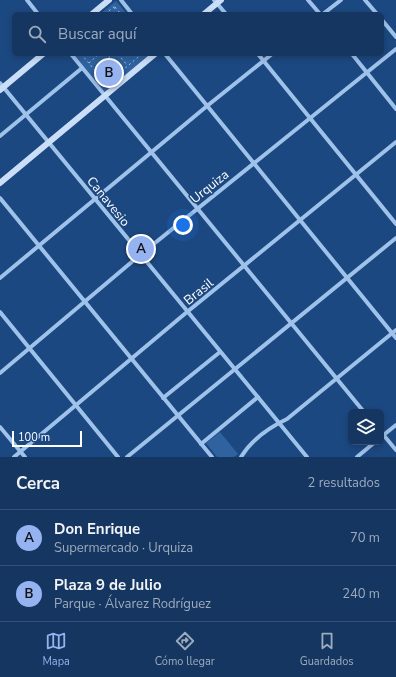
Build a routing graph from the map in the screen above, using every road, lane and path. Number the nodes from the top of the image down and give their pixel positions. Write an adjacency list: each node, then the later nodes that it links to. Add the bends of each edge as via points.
1 (27, 0): 9 (street)
2 (109, 0): 10 (main road)
3 (121, 0): 14 (street)
4 (308, 0): 17 (street)
5 (340, 0): 18 (street)
6 (365, 0): 19 (street)
7 (217, 1): 15 (main road); 16 (street)
8 (115, 6): 11 (path); 12 (path); 13 (path)
9 (36, 12)
10 (94, 12)
11 (108, 12)
12 (114, 12)
13 (120, 12)
14 (130, 12)
15 (206, 12)
16 (225, 12)
17 (319, 12)
18 (324, 12)
19 (375, 12)
20 (384, 22): 21 (street)
21 (396, 37)
22 (396, 49): 39 (street, Urquiza)
23 (40, 56): 41 (main road)
24 (73, 56): 38 (street)
25 (84, 56): 36 (path)
26 (97, 56): 36 (path)
27 (120, 56): 37 (path)
28 (140, 56): 37 (path)
29 (153, 56): 42 (main road)
30 (167, 56): 43 (street)
31 (260, 56): 35 (street)
32 (270, 56): 35 (street)
33 (354, 56): 39 (street)
34 (109, 57): 40 (path)
35 (264, 61): 43 (street); 46 (street)
36 (89, 63): 40 (path)
37 (128, 66): 40 (path)
38 (82, 68): 42 (street); 45 (street)
39 (367, 72): 44 (street); 46 (street, Urquiza)
40 (106, 84)
41 (1, 87): 45 (street, Canavesio)
42 (105, 96): 49 (main road); 50 (street)
43 (207, 106): 50 (street); 51 (street)
44 (396, 109)
45 (26, 114): 47 (street); 49 (street, Canavesio)
46 (310, 118): 51 (street, Urquiza); 52 (street)
47 (0, 136)
48 (396, 142): 52 (street, Brasil)
49 (49, 143): 53 (main road); 55 (street, Canavesio)
50 (151, 152): 55 (street); 56 (street)
51 (254, 163): 56 (street, Urquiza); 57 (street)
52 (356, 175): 57 (street, Brasil); 58 (street)
53 (0, 183)
54 (0, 198): 60 (street)
55 (94, 199): 60 (street); 61 (street, Canavesio)
56 (198, 208): 61 (street, Urquiza); 62 (street)
57 (300, 220): 62 (street, Brasil); 63 (street)
58 (396, 224)
59 (396, 238): 63 (street)
60 (39, 246): 64 (street); 65 (street)
61 (140, 255): 65 (street, Urquiza); 67 (street, Canavesio)
62 (244, 266): 67 (street, Brasil); 68 (street)
63 (346, 277): 68 (street); 69 (street)
64 (0, 278)
65 (85, 301): 71 (street, Urquiza); 73 (street)
66 (0, 312): 71 (street)
67 (188, 312): 72 (street, Canavesio); 73 (street, Brasil)
68 (291, 322): 74 (street); 76 (street)
69 (394, 332): 70 (street); 76 (street)
70 (396, 338)
71 (30, 348): 75 (street, Urquiza); 79 (street)
72 (220, 352): 74 (street, Canavesio); 78 (street)
73 (132, 359): 78 (street); 79 (street, Brasil)
74 (234, 369): 77 (street, Canavesio); 81 (street)
75 (0, 373)
76 (337, 378): 80 (street); 82 (street, via 287,419)
77 (258, 397): 82 (street, Canavesio); 87 (street)
78 (163, 398): 81 (street)
79 (76, 405): 90 (street, Brasil); 93 (street)
80 (362, 409)
81 (178, 415): 87 (street); 94 (street)
82 (278, 422): 96 (street, via 249,444); 97 (street, Canavesio)
83 (396, 425): 85 (street)
84 (0, 427): 90 (street)
85 (384, 434)
86 (384, 437): 89 (street)
87 (201, 444): 95 (street)
88 (371, 445): 98 (street)
89 (396, 450)
90 (20, 452): 91 (street, Brasil); 92 (street)
91 (14, 457)
92 (24, 457)
93 (118, 457)
94 (126, 457)
95 (212, 457)
96 (241, 457)
97 (307, 457)
98 (357, 457)

